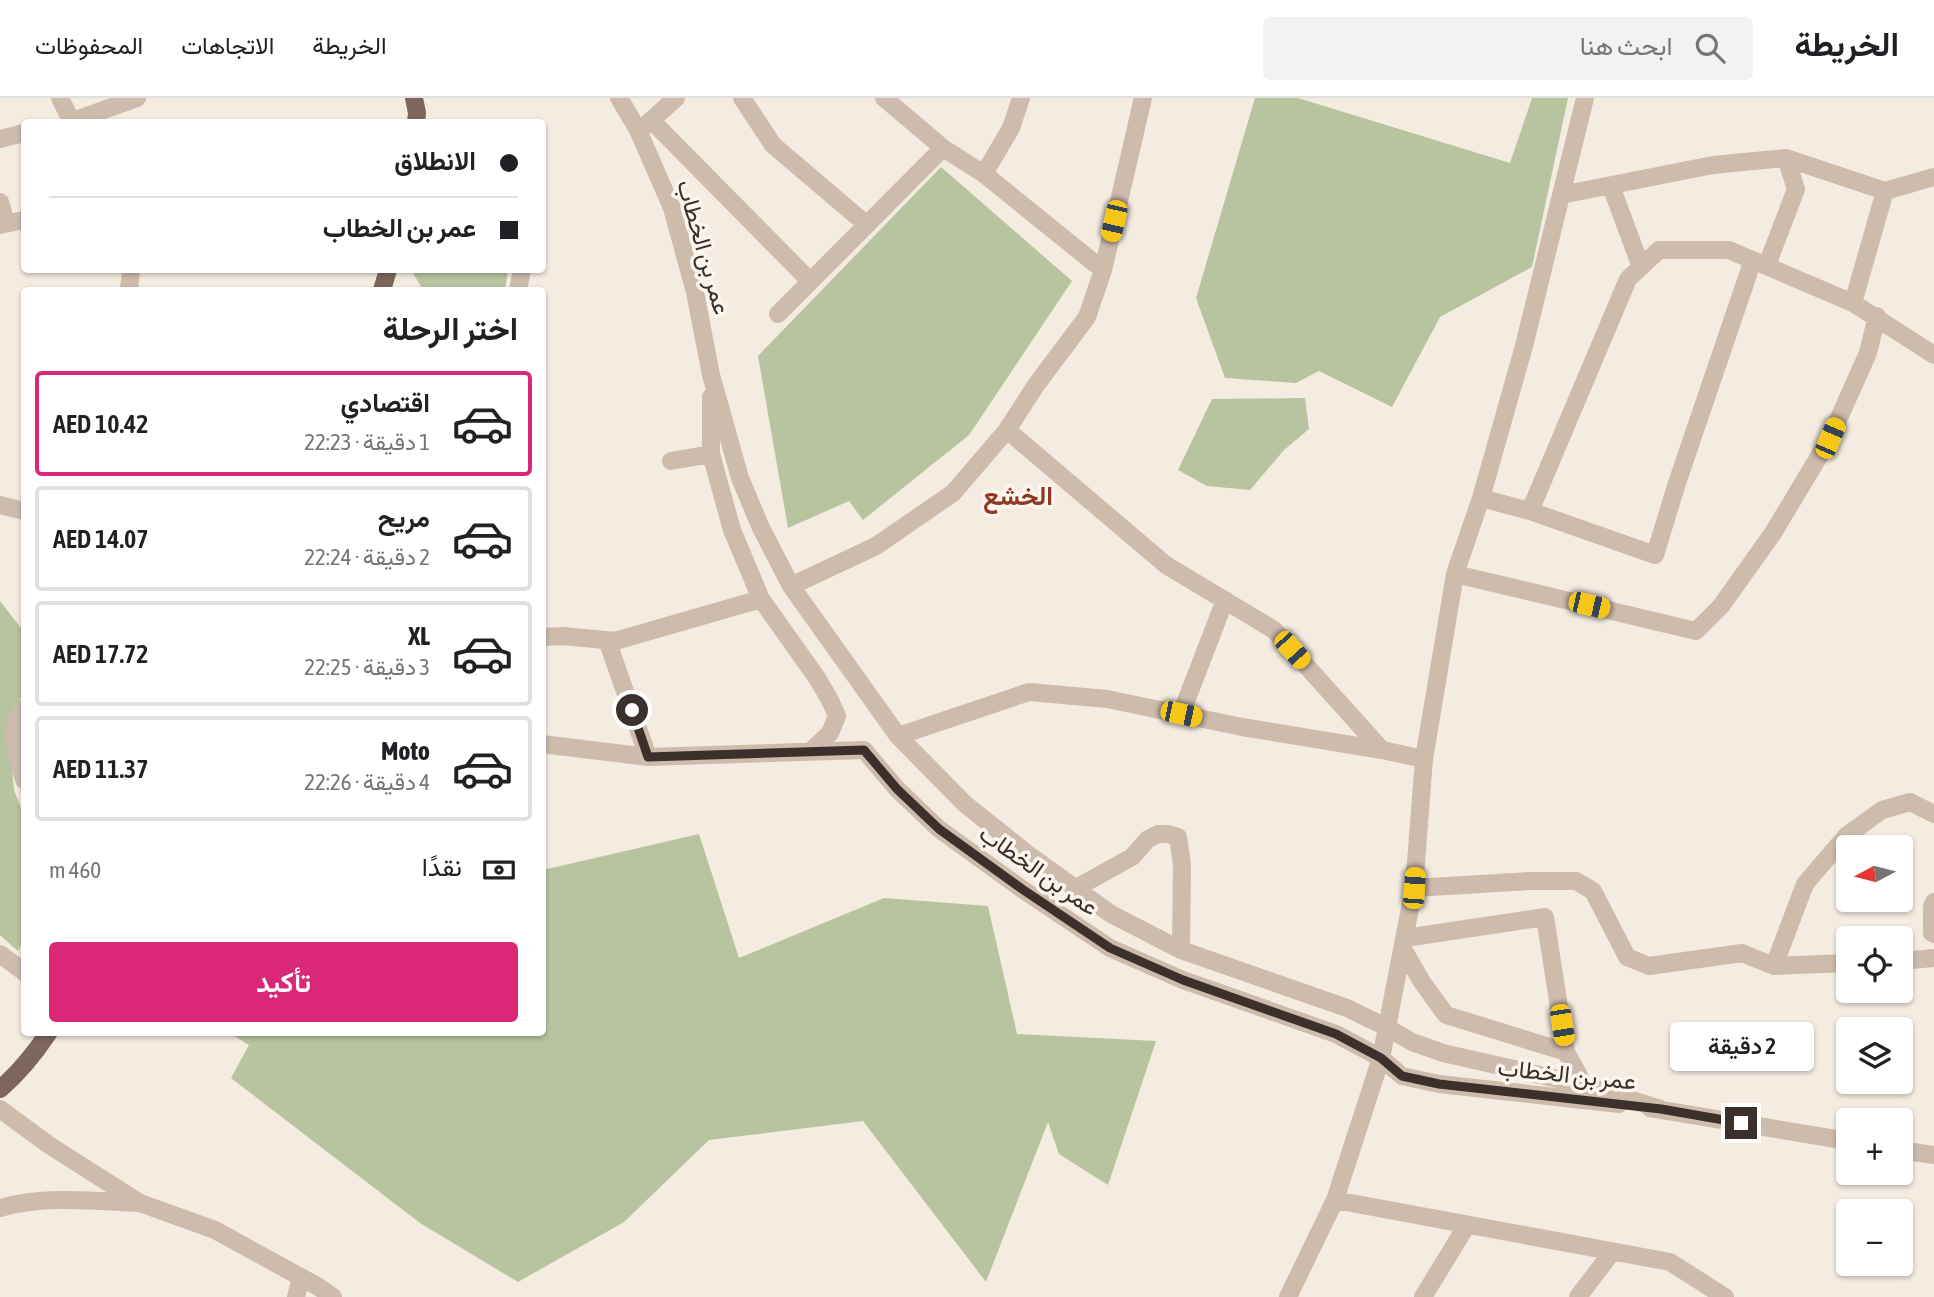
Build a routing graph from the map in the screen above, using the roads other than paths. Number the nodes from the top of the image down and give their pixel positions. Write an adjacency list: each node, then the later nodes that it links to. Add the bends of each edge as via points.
1 (60, 98): 11 (street)
2 (137, 98): 10 (street)
3 (619, 98): 13 (street, عمر بن الخطاب)
4 (676, 98): 13 (street)
5 (742, 98): 26 (street, via 773,145)
6 (884, 98): 16 (street)
7 (1021, 98): 18 (street, via 1011,128)
8 (1585, 98): 22 (street)
9 (1141, 99): 29 (street)
10 (112, 115): 12 (street)
11 (70, 119)
12 (89, 119)
13 (645, 126): 30 (street); 35 (street, عمر بن الخطاب, via 695,292)
14 (21, 134): 15 (street)
15 (0, 139)
16 (943, 148): 18 (street); 26 (street)
17 (1786, 158): 20 (street, via 1713,165); 21 (street); 27 (street, via 1796,189)
18 (984, 174): 29 (street)
19 (1934, 177): 21 (street)
20 (1611, 186): 22 (street); 28 (street)
21 (1885, 191): 31 (street)
22 (1561, 195): 39 (street)
23 (0, 202): 25 (street)
24 (21, 221): 25 (street)
25 (3, 224)
26 (867, 225): 30 (street)
27 (1760, 262): 28 (street, via 1729,250 1659,250); 31 (street); 42 (street, via 1676,483 1656,555)
28 (1641, 267): 42 (street, via 1629,279)
29 (1103, 270): 36 (street, via 1087,317)
30 (810, 281): 32 (street)
31 (1853, 303): 33 (street)
32 (778, 314)
33 (1877, 317): 34 (street); 43 (street, via 1868,353 1830,438 1773,533 1721,606 1696,631)
34 (1934, 355)
35 (711, 375): 37 (street, عمر بن الخطاب); 44 (street, عمر بن الخطاب, via 740,478)
36 (1007, 430): 44 (street, via 953,493 876,546); 46 (street, via 1166,565)
37 (711, 454): 38 (street); 45 (street, عمر بن الخطاب, via 732,530)
38 (671, 461)
39 (1482, 498): 42 (street); 43 (street)
40 (0, 505): 41 (street)
41 (21, 511)
42 (1530, 511)
43 (1455, 574): 56 (street)
44 (791, 586): 51 (street, عمر بن الخطاب)
45 (761, 599): 48 (street); 54 (street, عمر بن الخطاب, via 817,678 837,716 830,733)
46 (1225, 600): 50 (street); 53 (street, via 1274,630)
47 (546, 637): 48 (street)
48 (607, 640): 55 (street)
49 (21, 713): 57 (street, via 16,721)
50 (1181, 714): 51 (street, via 1107,699 1029,692); 53 (street)
51 (898, 736): 59 (street, عمر بن الخطاب, via 965,804)
52 (546, 744): 55 (street)
53 (1382, 750): 56 (street)
54 (811, 751): 55 (street); 74 (street, عمر بن الخطاب, via 864,750 939,829 1110,948 1183,980 1336,1034)
55 (648, 757)
56 (1424, 759): 60 (street)
57 (21, 771)
58 (1934, 814): 69 (street, via 1910,802 1882,810 1846,835 1805,884)
59 (1076, 888): 64 (street, عمر بن الخطاب, via 1111,914); 64 (street, via 1132,857 1158,834 1178,837)
60 (1414, 888): 63 (street); 69 (street, via 1576,881 1593,891 1627,957 1649,966 1742,953)
61 (1934, 902): 62 (street)
62 (1934, 934)
63 (1404, 944): 71 (street); 73 (street, via 1422,982 1446,1015); 73 (street, via 1545,917)
64 (1181, 950): 71 (street, عمر بن الخطاب, via 1347,1008)
65 (0, 954): 70 (street)
66 (1934, 958): 67 (street)
67 (1913, 960)
68 (1836, 963): 69 (street)
69 (1774, 966)
70 (21, 970)
71 (1388, 1028): 74 (street); 75 (street, عمر بن الخطاب, via 1443,1053)
72 (45, 1036): 76 (main road)
73 (1566, 1052): 75 (street)
74 (1381, 1058): 78 (street, عمر بن الخطاب, via 1402,1076 1439,1084); 82 (street)
75 (1584, 1085): 78 (street, عمر بن الخطاب)
76 (0, 1089)
77 (0, 1109): 83 (street)
78 (1661, 1109): 79 (street, عمر بن الخطاب)
79 (1836, 1139)
80 (1913, 1152): 81 (street)
81 (1934, 1155)
82 (1335, 1200): 85 (street); 90 (street)
83 (140, 1203): 84 (street, via 68,1199); 87 (street, via 215,1230)
84 (0, 1208)
85 (1467, 1225): 86 (street); 91 (street)
86 (1612, 1252): 92 (street); 93 (street, via 1670,1262)
87 (301, 1277): 88 (street); 89 (street)
88 (296, 1297)
89 (333, 1297)
90 (1288, 1297)
91 (1423, 1297)
92 (1578, 1297)
93 (1725, 1297)

